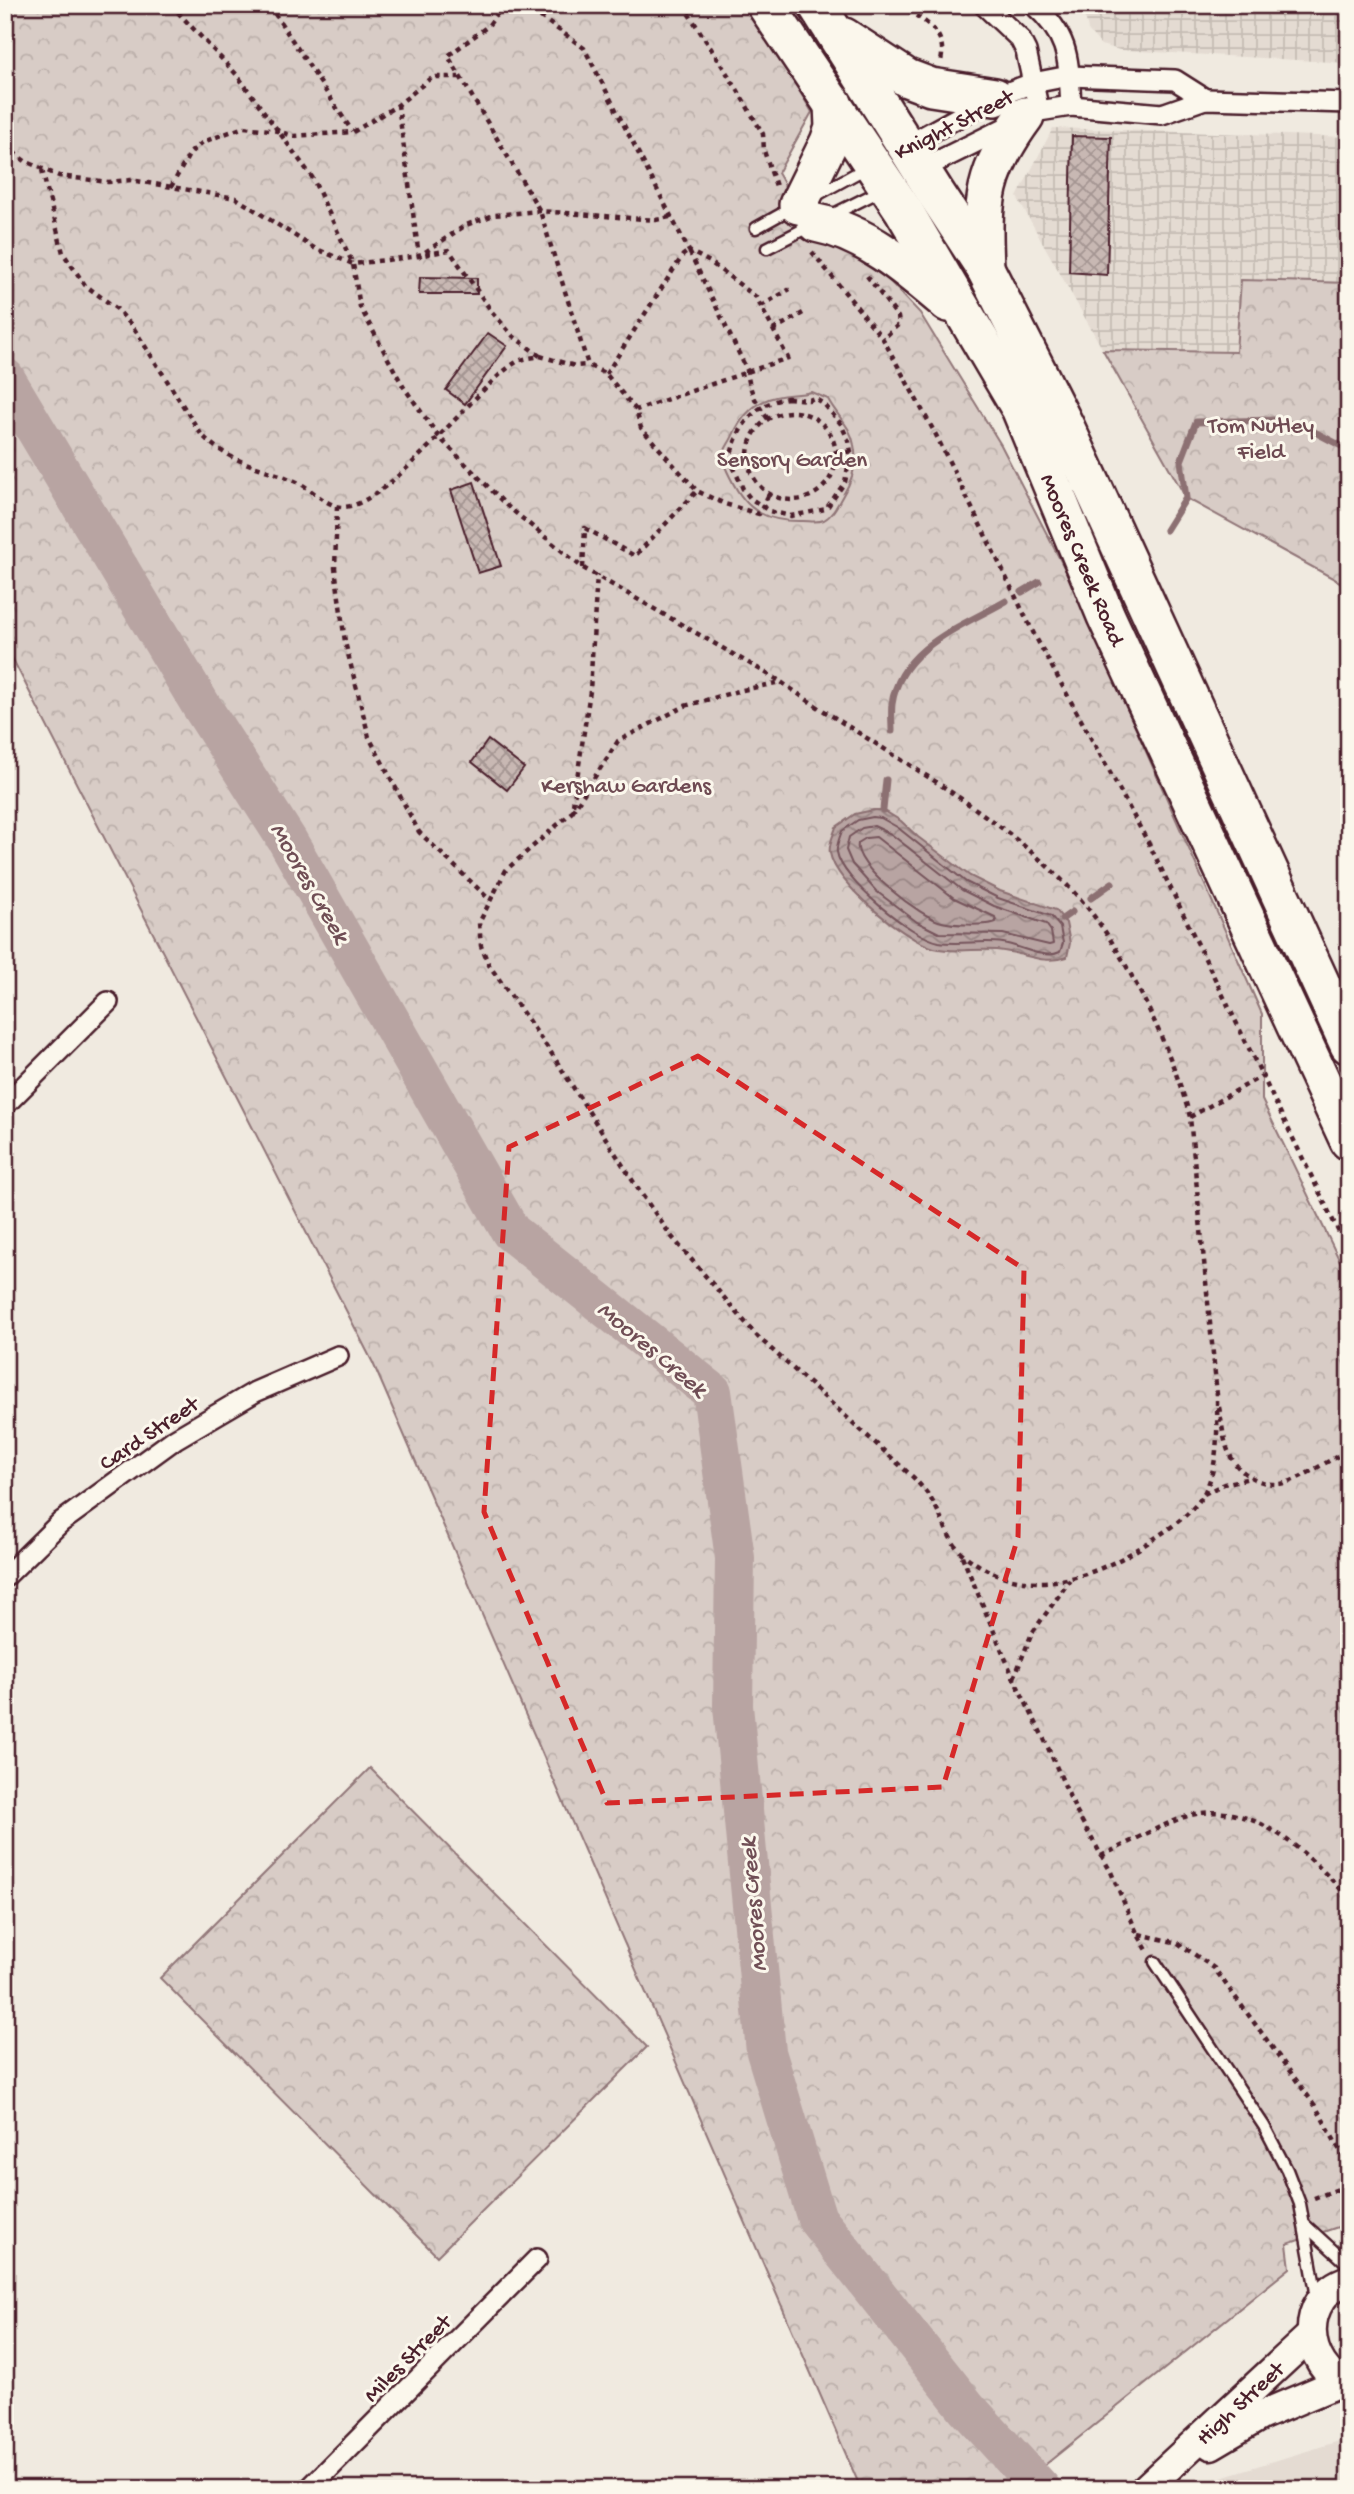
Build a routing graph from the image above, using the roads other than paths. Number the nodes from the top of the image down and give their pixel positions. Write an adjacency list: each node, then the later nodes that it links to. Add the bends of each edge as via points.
1 (766, 5): 8 (highway, Moores Creek Road)
2 (984, 5): 7 (street, Knight Street, via 1020,39 1026,51)
3 (1034, 5): 5 (street, via 1056,29 1066,50)
4 (826, 18): 7 (highway, via 906,78 930,87); 11 (highway, Moores Creek Road)
5 (1069, 76): 6 (street, Knight Street, via 1175,80); 7 (street, Knight Street); 10 (street)
6 (1205, 99): 9 (street, Knight Street); 10 (street, Knight Street, via 1162,114)
7 (1023, 102): 10 (street, Knight Street); 11 (street, Knight Street); 11 (street, Knight Street); 16 (highway, via 986,190)
8 (833, 103): 12 (highway, Moores Creek Road); 13 (highway, via 834,128)
9 (1349, 103)
10 (1072, 106)
11 (914, 158): 12 (highway, Knight Street); 16 (highway, Moores Creek Road)
12 (881, 176): 13 (lane); 13 (lane); 17 (highway, Moores Creek Road)
13 (801, 218): 14 (lane); 15 (lane); 17 (highway, via 840,227 867,242)
14 (756, 228)
15 (767, 248)
16 (985, 268): 19 (highway, Moores Creek Road, via 1070,436)
17 (968, 319): 21 (highway, Moores Creek Road, via 1020,408 1106,616)
18 (108, 1002): 20 (street)
19 (1349, 1045)
20 (5, 1105)
21 (1349, 1142)
22 (338, 1356): 23 (street, Card Street, via 255,1392 175,1439 61,1522)
23 (5, 1577)
24 (1155, 1962): 25 (lane, via 1264,2126 1287,2170)
25 (1304, 2223): 27 (lane); 29 (lane)
26 (537, 2259): 33 (street, Miles Street)
27 (1349, 2265)
28 (1349, 2280): 29 (main road, via 1329,2290)
29 (1318, 2304): 30 (main road)
30 (1311, 2334): 31 (main road, High Street, via 1315,2354 1325,2370); 32 (main road, High Street)
31 (1344, 2384): 32 (main road, High Street, via 1262,2415)
32 (1167, 2470): 34 (main road, High Street)
33 (309, 2489)
34 (1145, 2489)

